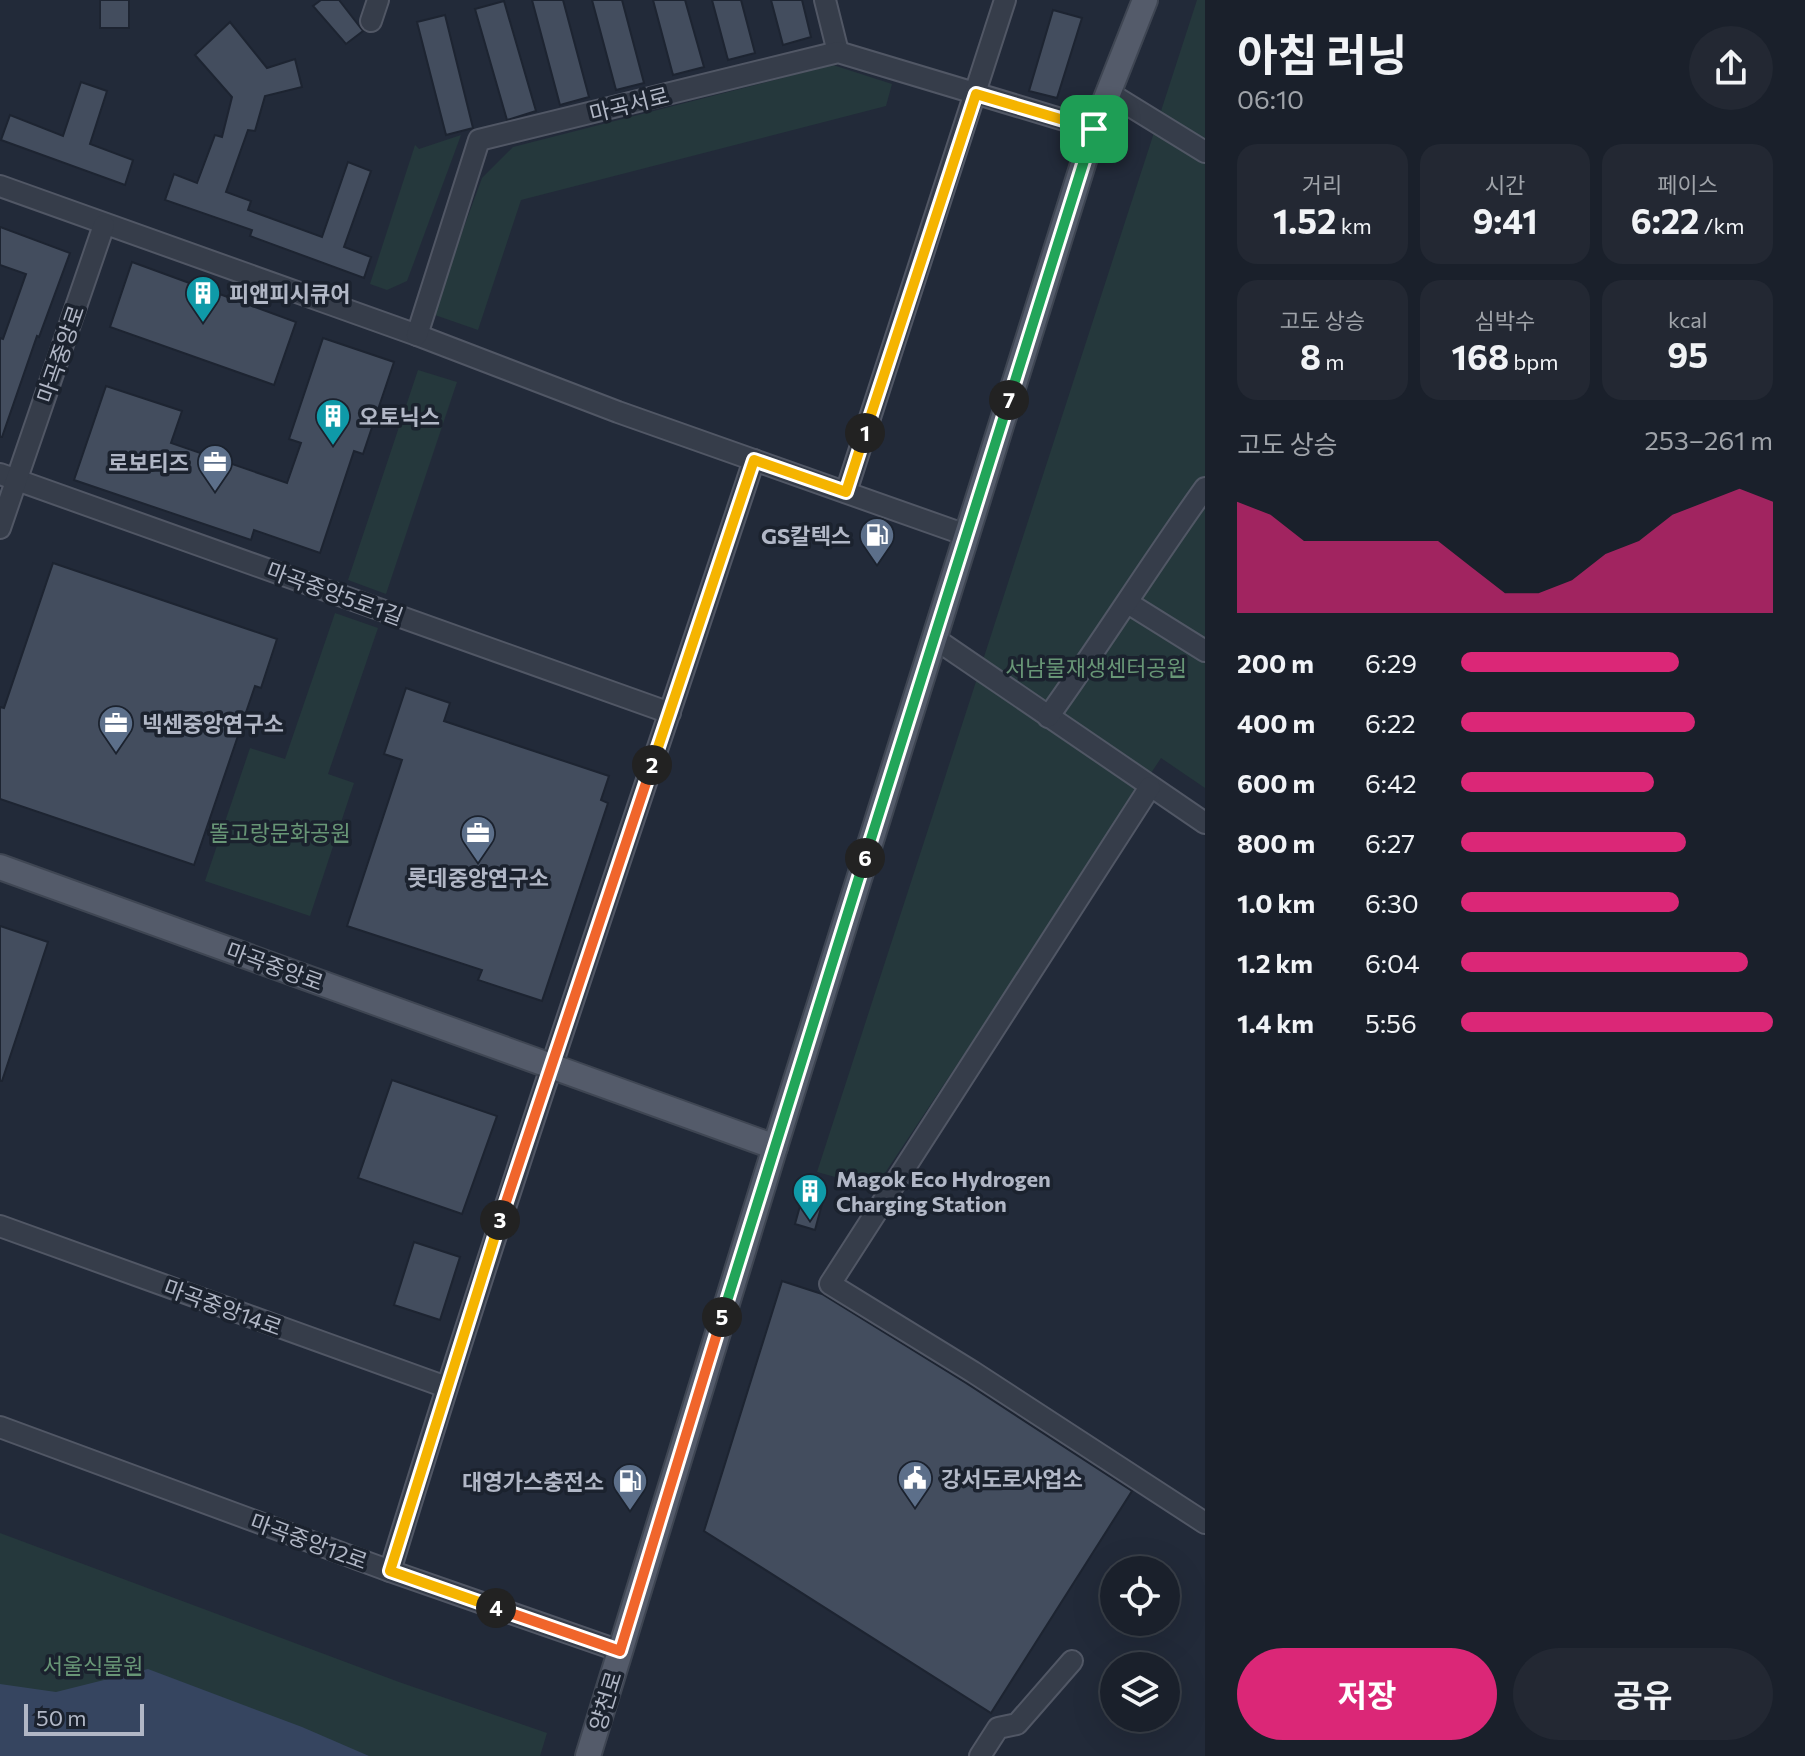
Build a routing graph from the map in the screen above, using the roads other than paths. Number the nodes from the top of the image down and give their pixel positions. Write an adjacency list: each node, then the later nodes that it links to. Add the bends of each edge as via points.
1 (378, 0): 5 (street)
2 (825, 0): 6 (street)
3 (1005, 0): 8 (street)
4 (1145, 0): 7 (main road, 양천로)
5 (371, 21)
6 (838, 52): 8 (street); 13 (street, 마곡서로, via 479,140)
7 (1109, 93): 9 (main road, 양천로); 10 (street)
8 (976, 94): 9 (street); 17 (street)
9 (1094, 129): 19 (main road, 양천로)
10 (1205, 152)
11 (0, 186): 12 (street)
12 (104, 225): 13 (street); 15 (street, 마곡중앙로)
13 (417, 335): 14 (street)
14 (754, 460): 17 (street); 23 (street)
15 (8, 477): 18 (street, 마곡중앙로); 23 (street, 마곡중앙5로1길)
16 (1205, 488): 20 (street)
17 (846, 492): 19 (street)
18 (0, 528)
19 (966, 535): 21 (main road, 양천로)
20 (1128, 603): 22 (street); 24 (street)
21 (934, 638): 24 (street); 29 (main road, 양천로)
22 (1205, 651)
23 (670, 713): 28 (street)
24 (1048, 717): 25 (street)
25 (1150, 787): 26 (street); 33 (street, via 830,1284)
26 (1205, 823)
27 (0, 867): 28 (main road, 마곡중앙로)
28 (550, 1065): 29 (main road, 마곡중앙로); 31 (street)
29 (775, 1147): 35 (main road, 양천로)
30 (0, 1226): 31 (street, 마곡중앙14로)
31 (446, 1387): 34 (street)
32 (0, 1427): 34 (street, 마곡중앙12로)
33 (1205, 1523)
34 (390, 1571): 35 (street, 마곡중앙12로)
35 (620, 1651): 37 (main road, 양천로)
36 (1072, 1661): 38 (street, via 1017,1724 998,1728)
37 (588, 1756)
38 (980, 1756)

